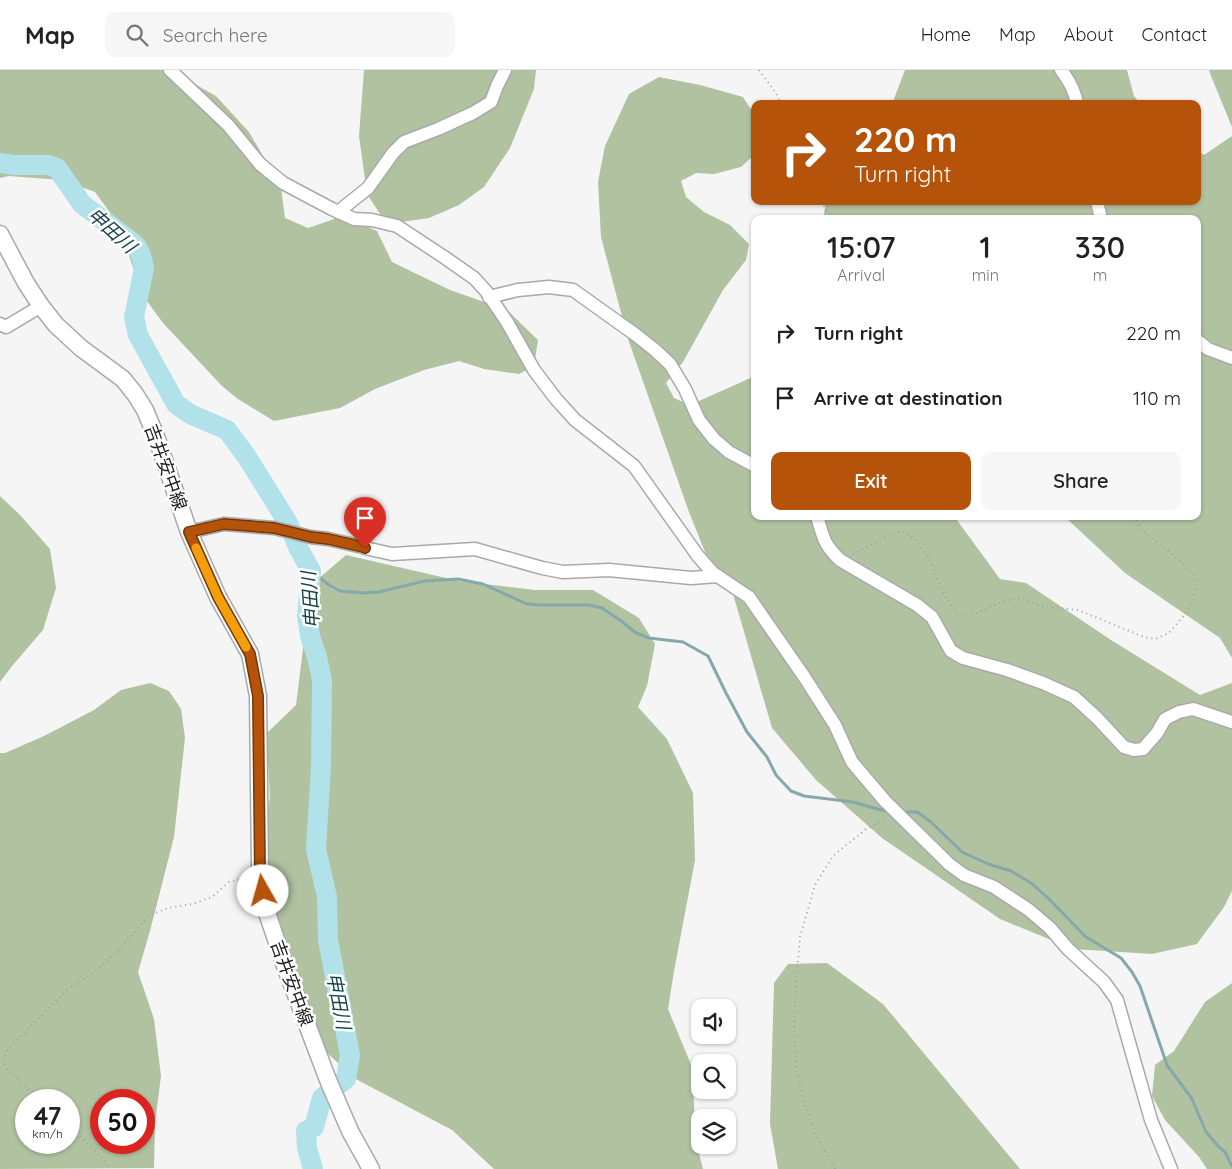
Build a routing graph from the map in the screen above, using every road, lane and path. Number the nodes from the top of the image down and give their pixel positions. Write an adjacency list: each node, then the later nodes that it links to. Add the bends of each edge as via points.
1 (170, 70): 7 (street, via 228,125 260,164 283,182)
2 (505, 70): 7 (street, via 492,102 404,142 368,188)
3 (760, 70): 5 (path)
4 (1061, 70): 6 (street)
5 (779, 100)
6 (1077, 100)
7 (338, 212): 9 (street, via 354,219 397,226 474,278)
8 (0, 234): 10 (main road, 吉井安中線)
9 (489, 297): 14 (street, via 526,289 573,290 670,364 699,420 714,440); 19 (street, via 556,399 575,420 634,466 698,556)
10 (42, 306): 11 (street, via 6,327); 17 (main road, 吉井安中線, via 56,325 124,379 135,394 157,439)
11 (0, 324)
12 (1201, 343): 13 (street)
13 (1232, 358)
14 (751, 464)
15 (818, 520): 18 (street, via 824,540)
16 (1136, 520): 18 (path, via 1142,531 1194,575 1196,589 1187,612 1169,633 1155,639 1078,610 1041,606 1018,598 977,613 963,615 955,612 929,558 915,538 902,531)
17 (189, 532): 19 (street, via 224,524 274,528 392,554 475,549 563,572 609,570 691,578); 22 (main road, 吉井安中線, via 218,597 250,654 255,676)
18 (840, 560): 20 (street, via 932,617 952,651 963,658 1043,682 1074,697 1124,747 1143,749 1165,719 1179,712 1193,710)
19 (718, 576): 21 (street, via 749,597 835,725 852,762)
20 (1232, 722)
21 (902, 818): 27 (path, via 886,819 866,829 832,856 815,885 800,938 794,1033 796,1067 805,1107 820,1143); 28 (street, via 948,864 964,875 994,887 1029,910 1104,982 1117,1000 1151,1120)
22 (263, 891): 23 (path, via 240,879 228,882 212,897 148,916 120,949 67,990 8,1048 3,1059 7,1069); 26 (main road, 吉井安中線, via 284,966 328,1080)
23 (28, 1089)
24 (80, 1136): 25 (path)
25 (110, 1169)
26 (371, 1169)
27 (836, 1169)
28 (1171, 1169)

